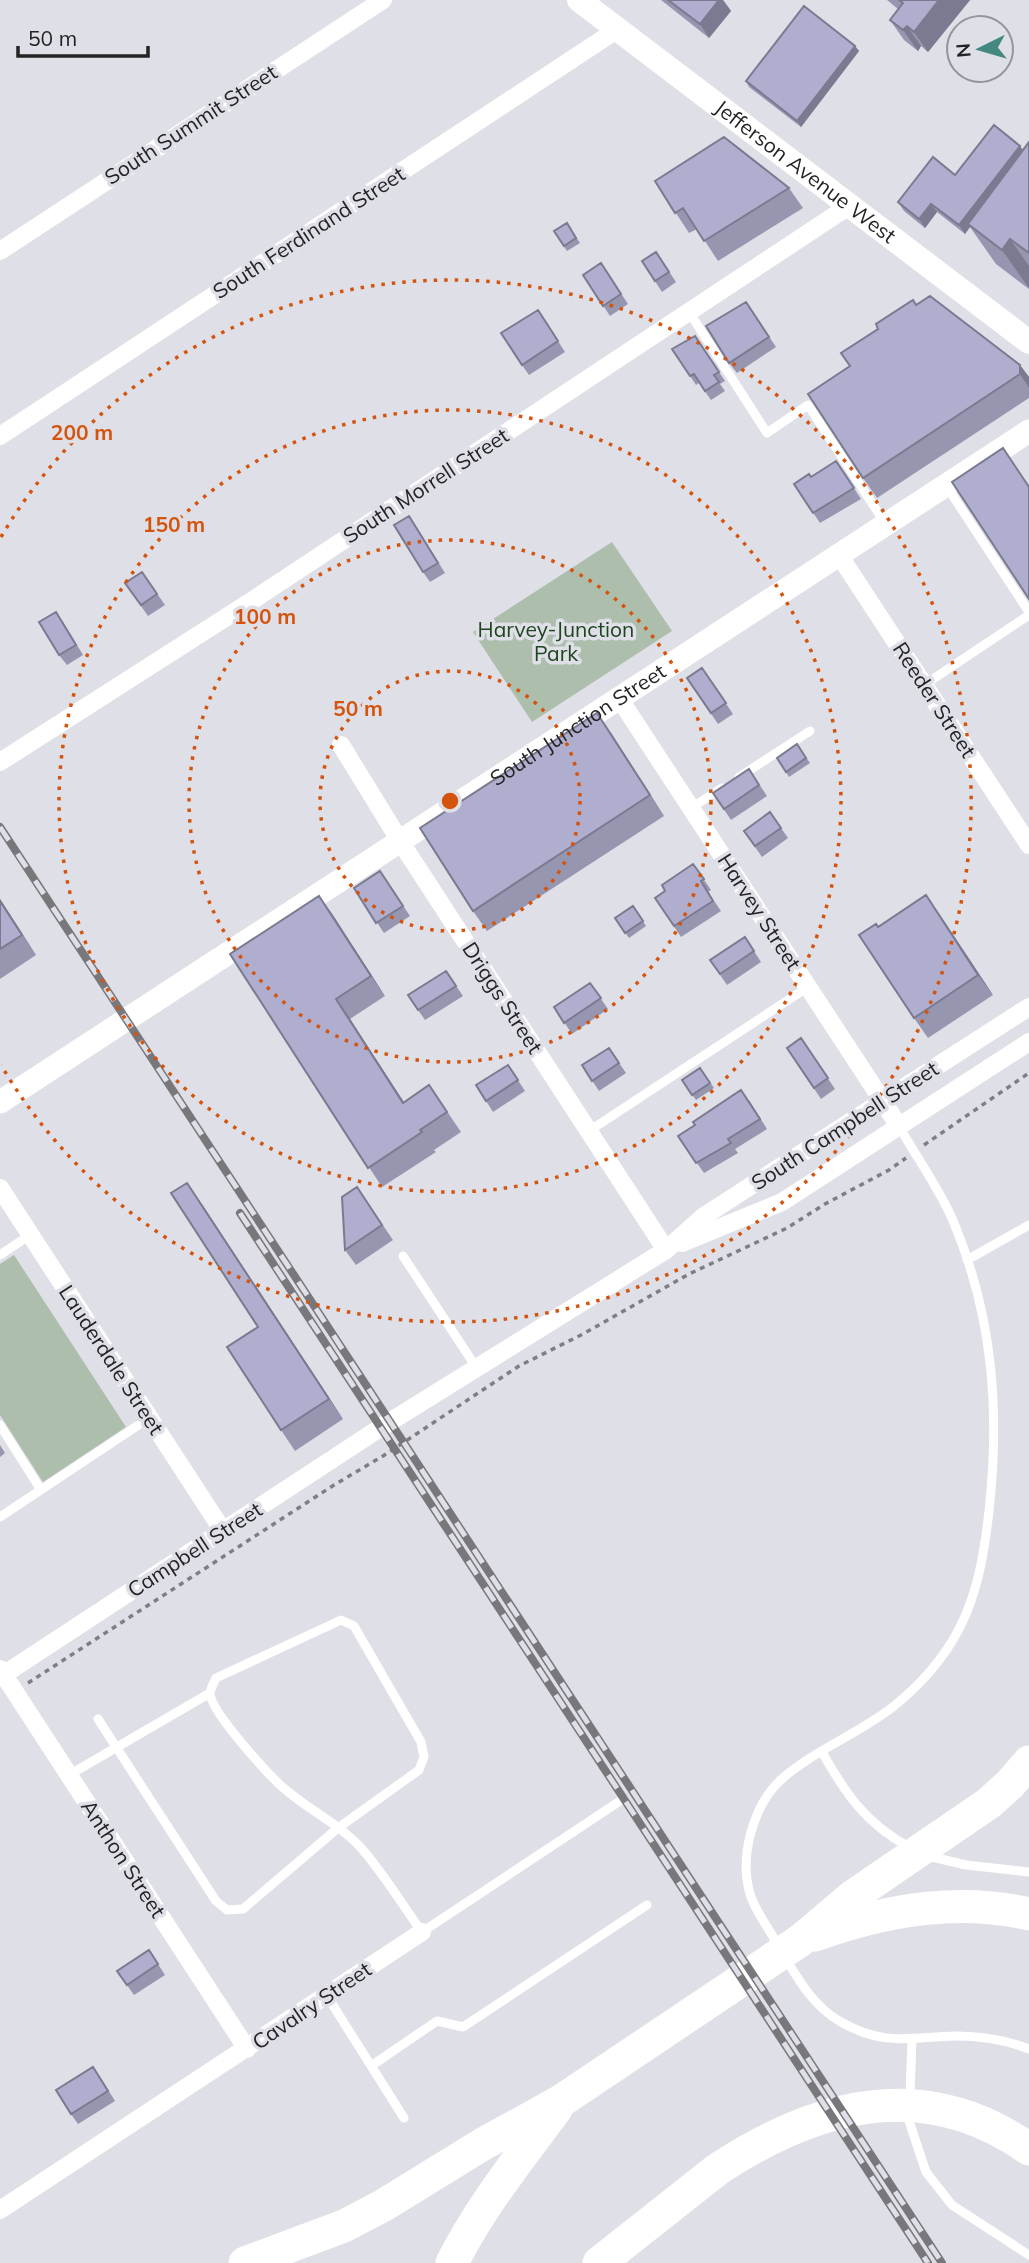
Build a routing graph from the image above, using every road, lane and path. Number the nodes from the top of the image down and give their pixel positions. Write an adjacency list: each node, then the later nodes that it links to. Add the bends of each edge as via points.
1 (383, 0): 5 (street, South Summit Street)
2 (579, 0): 3 (main road, Jefferson Avenue West)
3 (618, 29): 4 (main road, Jefferson Avenue West); 9 (street, South Ferdinand Street)
4 (849, 206): 6 (street, South Morrell Street); 7 (main road, Jefferson Avenue West)
5 (0, 251)
6 (690, 312): 11 (lane, via 767,433 808,405); 18 (street, South Morrell Street)
7 (1029, 342)
8 (1029, 431): 10 (street, South Junction Street)
9 (0, 436)
10 (946, 486): 11 (street, South Junction Street); 13 (lane)
11 (886, 524): 12 (street, South Junction Street)
12 (839, 555): 14 (street, Reeder Street); 15 (street, South Junction Street)
13 (1029, 613): 14 (lane)
14 (924, 685): 21 (street, Reeder Street)
15 (619, 698): 19 (street, Harvey Street); 20 (street, South Junction Street)
16 (810, 730): 19 (lane)
17 (341, 745): 20 (street, Driggs Street)
18 (0, 762)
19 (691, 808): 22 (street, Harvey Street)
20 (400, 841): 26 (street, South Junction Street); 29 (street, Driggs Street)
21 (1029, 845)
22 (808, 987): 27 (street, Harvey Street); 29 (lane)
23 (1029, 1007): 27 (street, South Campbell Street)
24 (1029, 1042): 28 (street, South Campbell Street)
25 (1029, 1073): 30 (path)
26 (0, 1102)
27 (883, 1102): 28 (street, Harvey Street); 34 (street, South Campbell Street, via 704,1216)
28 (899, 1126): 30 (lane); 34 (street, South Campbell Street, via 782,1202)
29 (589, 1131): 34 (street, Driggs Street)
30 (914, 1152): 37 (lane, via 953,1219); 46 (path, via 787,1228 689,1274 519,1366)
31 (0, 1188): 33 (street, Lauderdale Street)
32 (1029, 1225): 37 (lane)
33 (30, 1235): 35 (lane); 39 (street, Lauderdale Street)
34 (666, 1250): 38 (street, South Campbell Street)
35 (0, 1255)
36 (403, 1256): 38 (lane)
37 (967, 1260): 50 (lane, via 989,1342 995,1429 985,1539 975,1591 949,1646 923,1679 877,1718)
38 (476, 1367): 40 (street, South Campbell Street)
39 (149, 1418): 42 (lane); 44 (street, Lauderdale Street)
40 (390, 1423): 44 (street, Campbell Street)
41 (0, 1426): 42 (lane)
42 (41, 1490): 43 (lane)
43 (0, 1517)
44 (223, 1531): 45 (street, Campbell Street)
45 (1, 1674): 46 (street, Anthon Street)
46 (15, 1692): 52 (street, Anthon Street)
47 (210, 1693): 49 (lane); 54 (lane, via 228,1726 283,1788); 54 (lane, via 216,1678 329,1624 341,1620 355,1626 421,1742 424,1757 419,1770)
48 (98, 1719): 49 (lane)
49 (116, 1746): 52 (lane); 54 (lane, via 216,1901 227,1910 243,1909)
50 (822, 1752): 55 (lane, via 852,1801 895,1840 945,1861); 61 (lane, via 776,1784 756,1819 749,1845 751,1897 820,2008 864,2032)
51 (1029, 1762): 59 (highway, via 977,1813 853,1896)
52 (69, 1775): 62 (street, Anthon Street)
53 (623, 1799): 58 (lane, Cavalry Street)
54 (338, 1828): 58 (lane, via 362,1849)
55 (1029, 1872)
56 (647, 1905): 64 (lane, via 463,2027 437,2021)
57 (1029, 1914): 59 (highway, via 989,1907 929,1908 850,1923)
58 (422, 1933): 60 (street, Cavalry Street)
59 (802, 1940): 65 (highway)
60 (327, 1996): 62 (street, Cavalry Street); 64 (lane)
61 (912, 2040): 63 (lane, via 971,2036); 70 (lane, via 909,2121 926,2172 952,2205)
62 (247, 2049): 68 (street, Cavalry Street)
63 (1029, 2049)
64 (371, 2066): 66 (lane)
65 (561, 2101): 71 (highway, via 344,2226); 72 (highway, via 491,2195)
66 (404, 2118)
67 (1029, 2149): 69 (highway, via 986,2125 949,2112 901,2106 855,2109 800,2124 760,2142)
68 (0, 2210)
69 (668, 2210): 73 (highway); 74 (highway)
70 (1029, 2255)
71 (245, 2263)
72 (452, 2263)
73 (599, 2263)
74 (628, 2263)

